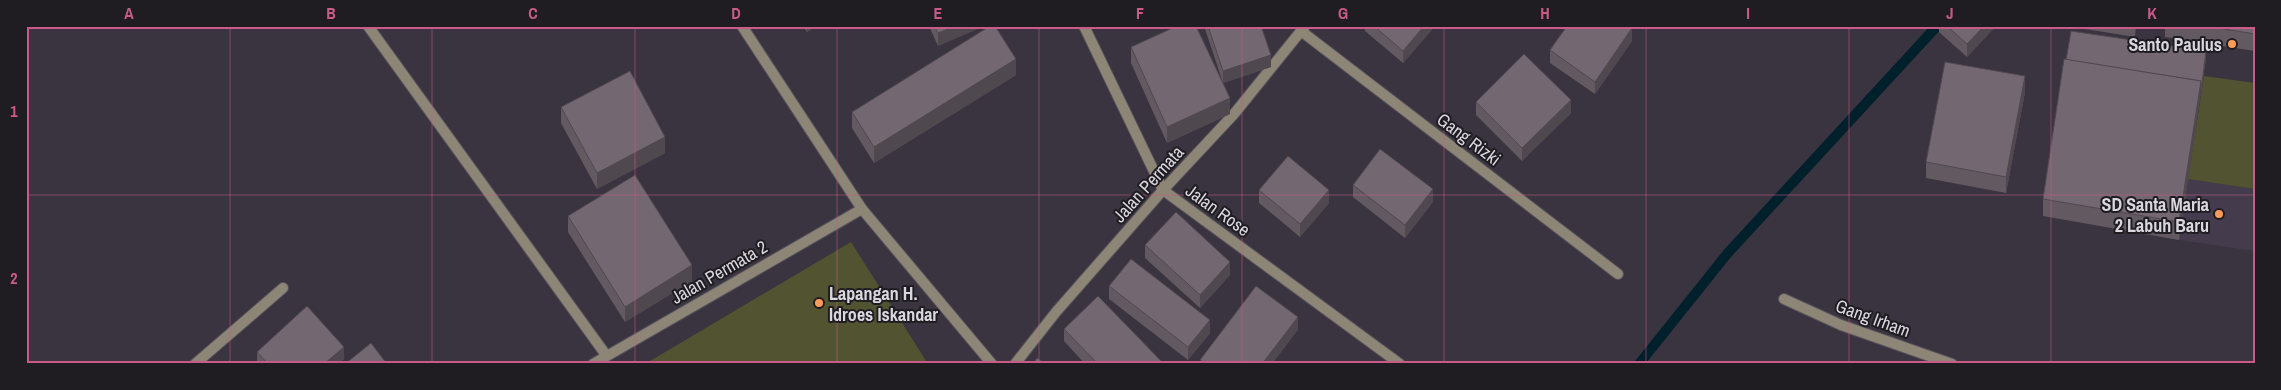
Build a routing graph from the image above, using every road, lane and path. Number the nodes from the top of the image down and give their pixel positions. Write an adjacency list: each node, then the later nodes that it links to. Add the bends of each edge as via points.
1 (368, 26): 10 (street)
2 (742, 26): 6 (street)
3 (1084, 26): 5 (street, Jalan Rose)
4 (1303, 28): 5 (street, Jalan Permata, via 1234,114); 7 (street, Gang Rizki)
5 (1163, 190): 14 (street, Jalan Permata); 15 (street, Jalan Rose)
6 (862, 209): 10 (street, Jalan Permata 2); 13 (street)
7 (1618, 274)
8 (283, 288): 11 (street)
9 (1784, 299): 16 (street, Gang Irham, via 1841,325)
10 (606, 356): 12 (street, Jalan Permata 2)
11 (195, 364)
12 (593, 364)
13 (992, 364)
14 (1015, 364)
15 (1400, 364)
16 (1952, 364)

